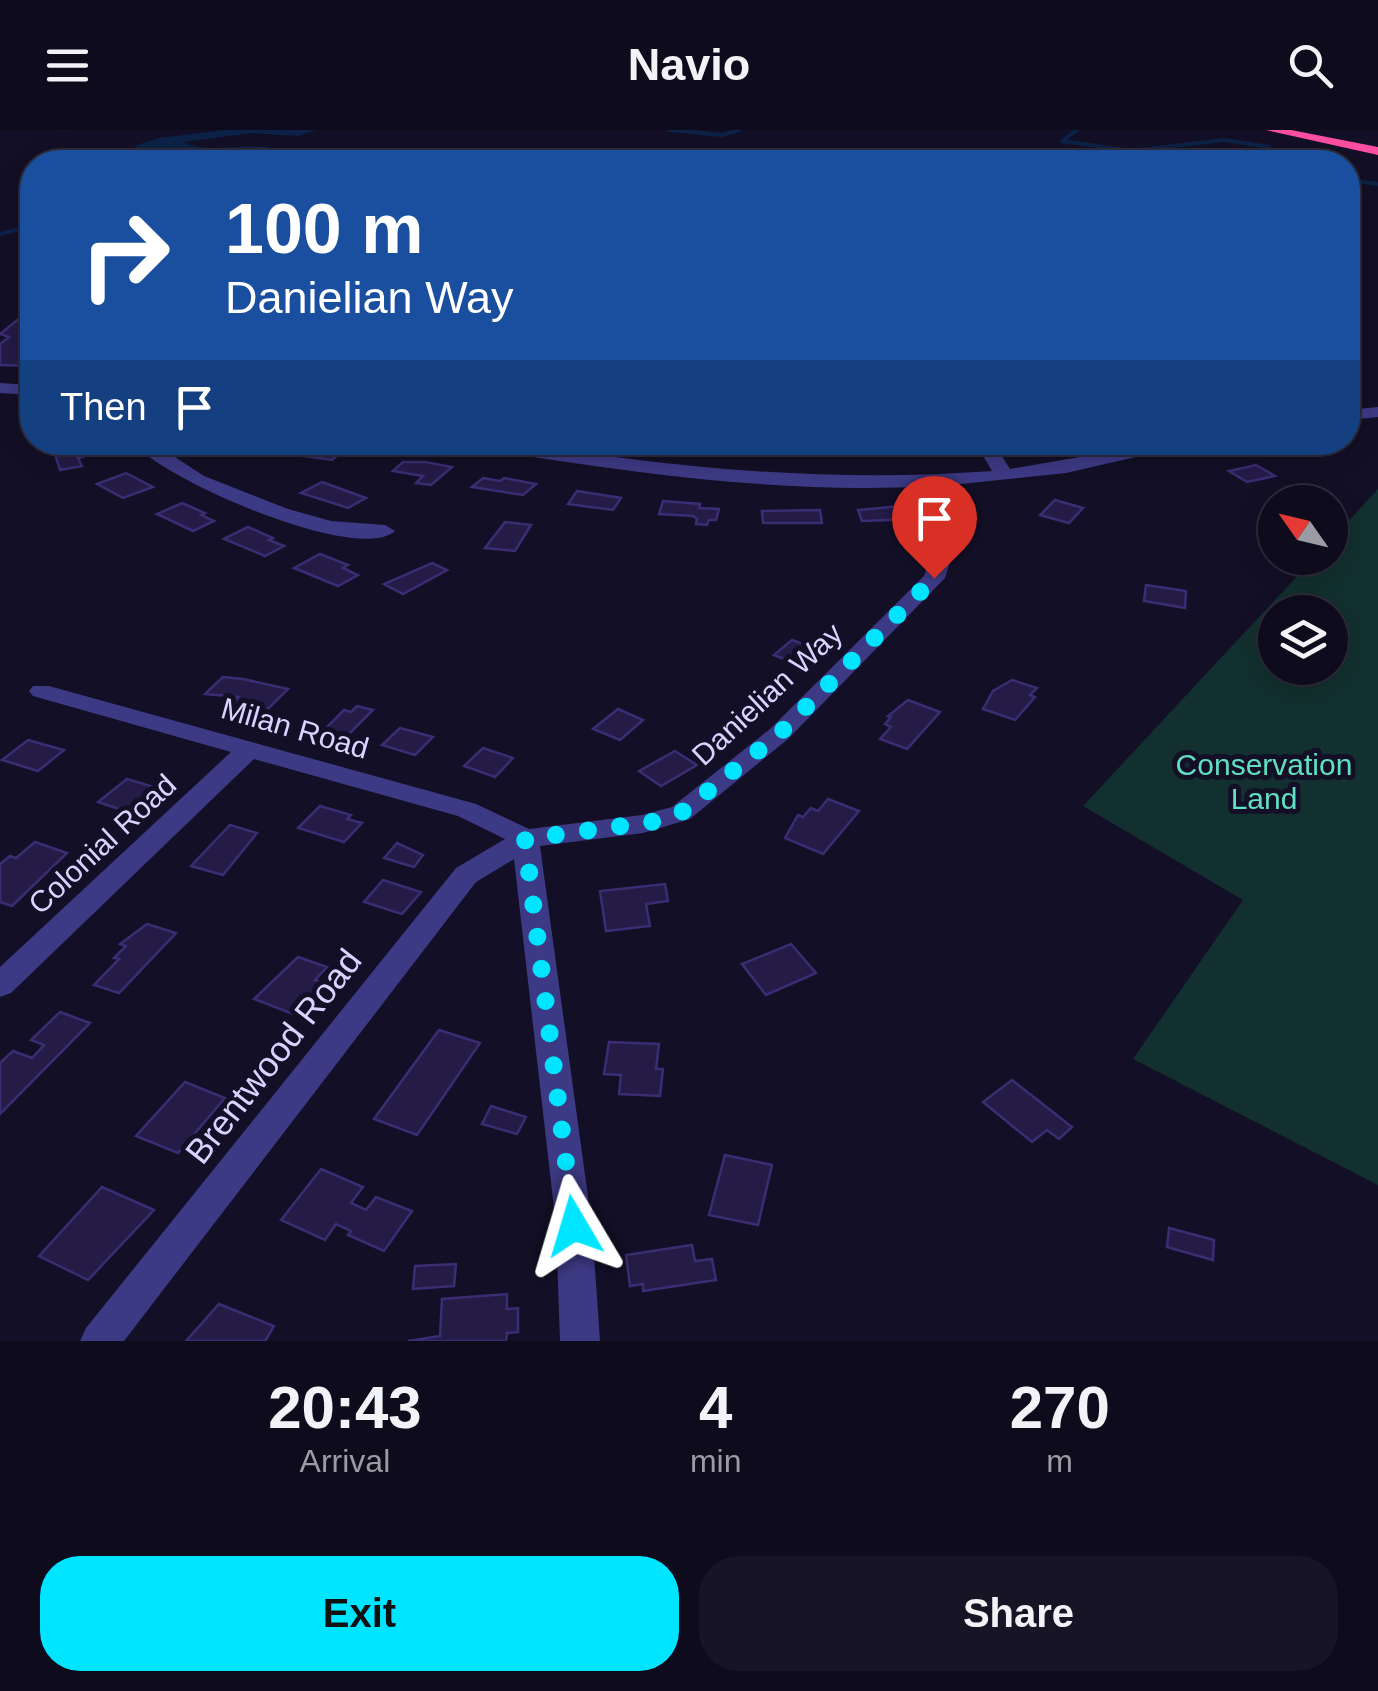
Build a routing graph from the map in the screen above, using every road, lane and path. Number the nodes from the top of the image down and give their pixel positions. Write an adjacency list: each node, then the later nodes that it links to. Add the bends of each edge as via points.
1 (1272, 130): 2 (highway)
2 (1378, 150)
3 (151, 455): 9 (street, via 180,474 316,524)
4 (563, 455): 8 (street, via 801,482)
5 (989, 455): 7 (street)
6 (1121, 455): 7 (street)
7 (1006, 476): 8 (street)
8 (942, 480): 12 (street, Danielian Way, via 947,540 934,578 750,760 670,818)
9 (386, 531)
10 (42, 691): 11 (street, Milan Road)
11 (249, 749): 12 (street, Milan Road, via 483,816); 13 (street, Colonial Road)
12 (525, 839): 14 (street, Brentwood Road, via 482,863 452,891); 15 (street, via 574,1226)
13 (0, 985)
14 (100, 1341)
15 (580, 1341)

